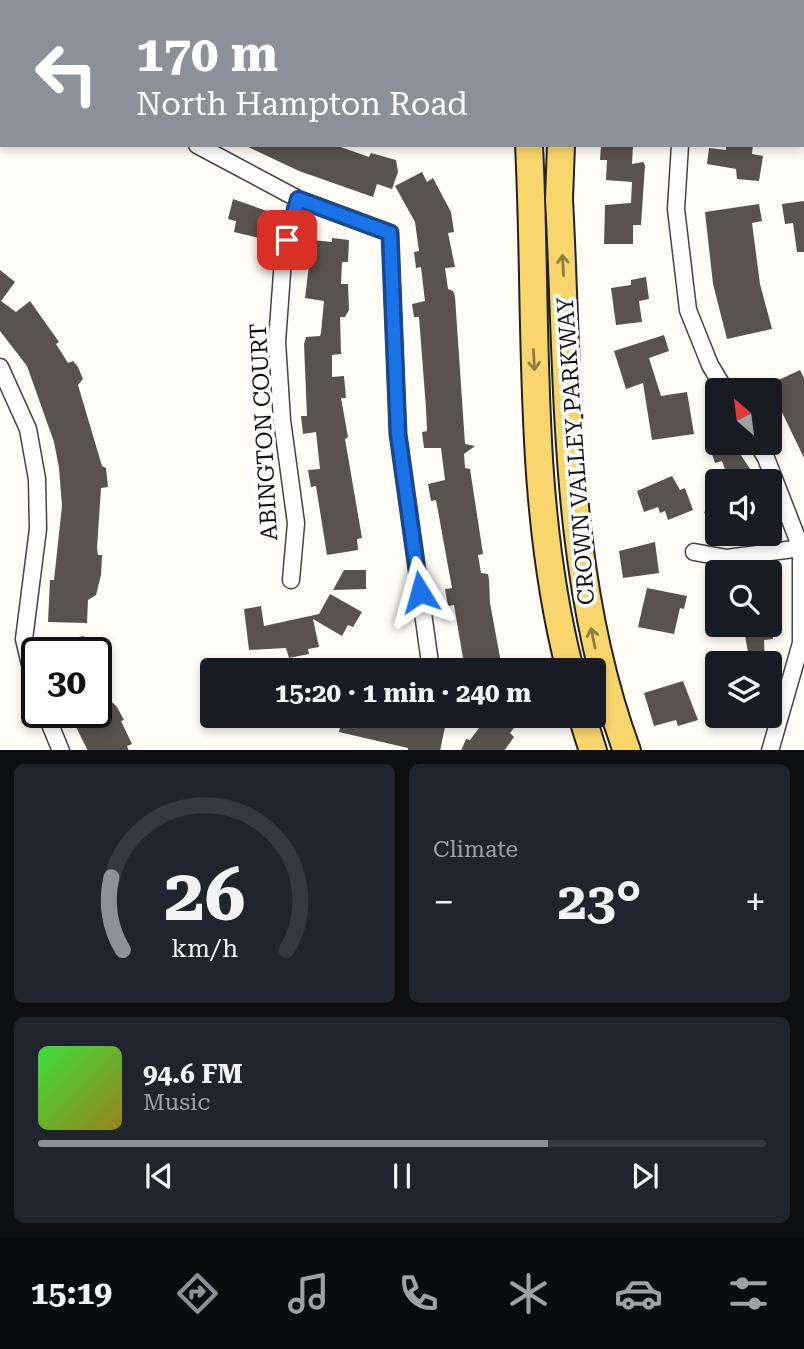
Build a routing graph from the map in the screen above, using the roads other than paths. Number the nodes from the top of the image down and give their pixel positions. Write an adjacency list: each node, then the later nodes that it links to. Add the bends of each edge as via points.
1 (201, 147): 6 (street)
2 (529, 147): 16 (main road, CROWN VALLEY PARKWAY, one-way to 16, via 542,517 556,617)
3 (545, 147): 7 (main road, via 548,195)
4 (561, 147): 7 (main road, CROWN VALLEY PARKWAY)
5 (680, 147): 9 (street, via 676,209 688,310)
6 (298, 199): 13 (street, ABINGTON COURT, via 283,259 277,342 296,523); 15 (street, via 390,233 398,434)
7 (559, 199): 21 (main road, CROWN VALLEY PARKWAY, one-way to 7, via 600,672 578,545)
8 (0, 367): 14 (street, via 28,429 37,479 38,529)
9 (718, 378)
10 (764, 455): 11 (street)
11 (801, 548): 12 (street, via 727,558); 22 (street, via 802,643)
12 (694, 552)
13 (290, 580)
14 (24, 637)
15 (429, 658)
16 (567, 658)
17 (52, 728): 19 (street)
18 (586, 728): 20 (main road)
19 (61, 750)
20 (593, 750)
21 (626, 750)
22 (770, 750)

